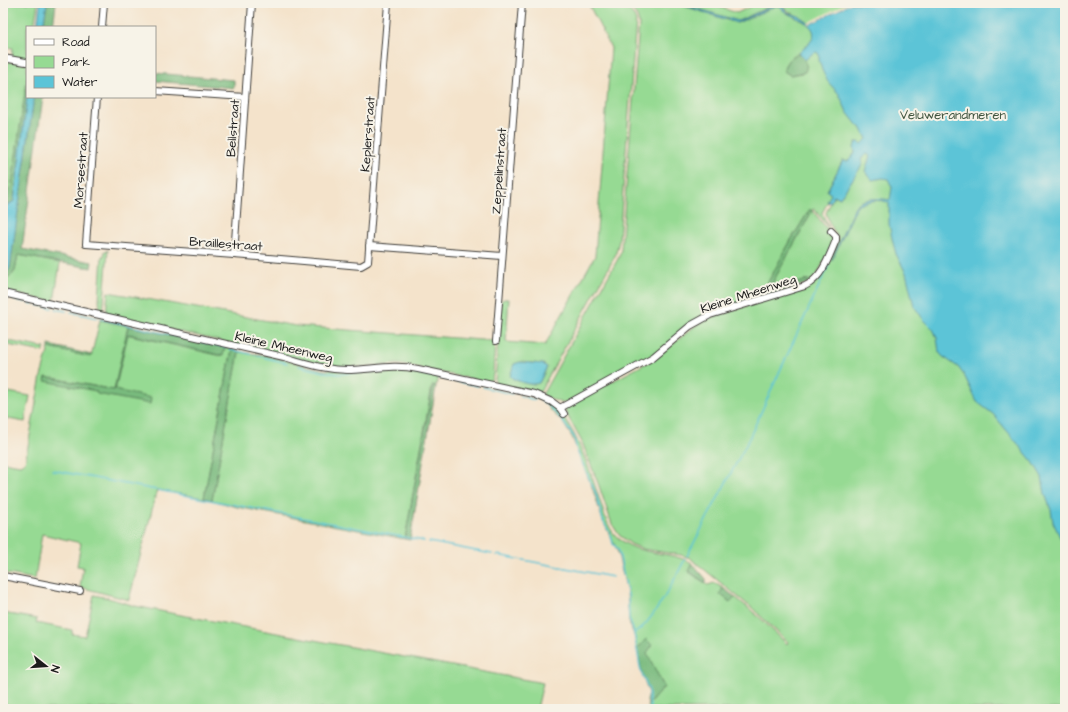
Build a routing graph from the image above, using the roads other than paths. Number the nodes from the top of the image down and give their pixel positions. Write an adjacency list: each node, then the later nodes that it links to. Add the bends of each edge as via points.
1 (104, 3): 5 (street)
2 (252, 3): 9 (street, Bellstraat)
3 (388, 3): 13 (street, Keplerstraat)
4 (522, 3): 15 (street, Zeppelinstraat)
5 (102, 26)
6 (3, 58): 7 (street)
7 (26, 62)
8 (156, 90): 9 (street)
9 (245, 97): 14 (street, Bellstraat)
10 (97, 98): 12 (street, Morsestraat)
11 (831, 230): 19 (street, Kleine Mheenweg, via 836,236 835,242 818,277 809,284 710,315 690,326 653,357)
12 (86, 244): 14 (street, Braillestraat)
13 (369, 246): 15 (street); 16 (street, Keplerstraat, via 368,262)
14 (234, 254): 16 (street, Braillestraat)
15 (502, 256): 18 (street, Zeppelinstraat)
16 (365, 265)
17 (3, 293): 19 (street, Kleine Mheenweg, via 325,368 351,370 400,366 418,369 534,394)
18 (496, 341)
19 (560, 408): 20 (street, Kleine Mheenweg)
20 (564, 414)
21 (3, 576): 22 (street)
22 (80, 590)

